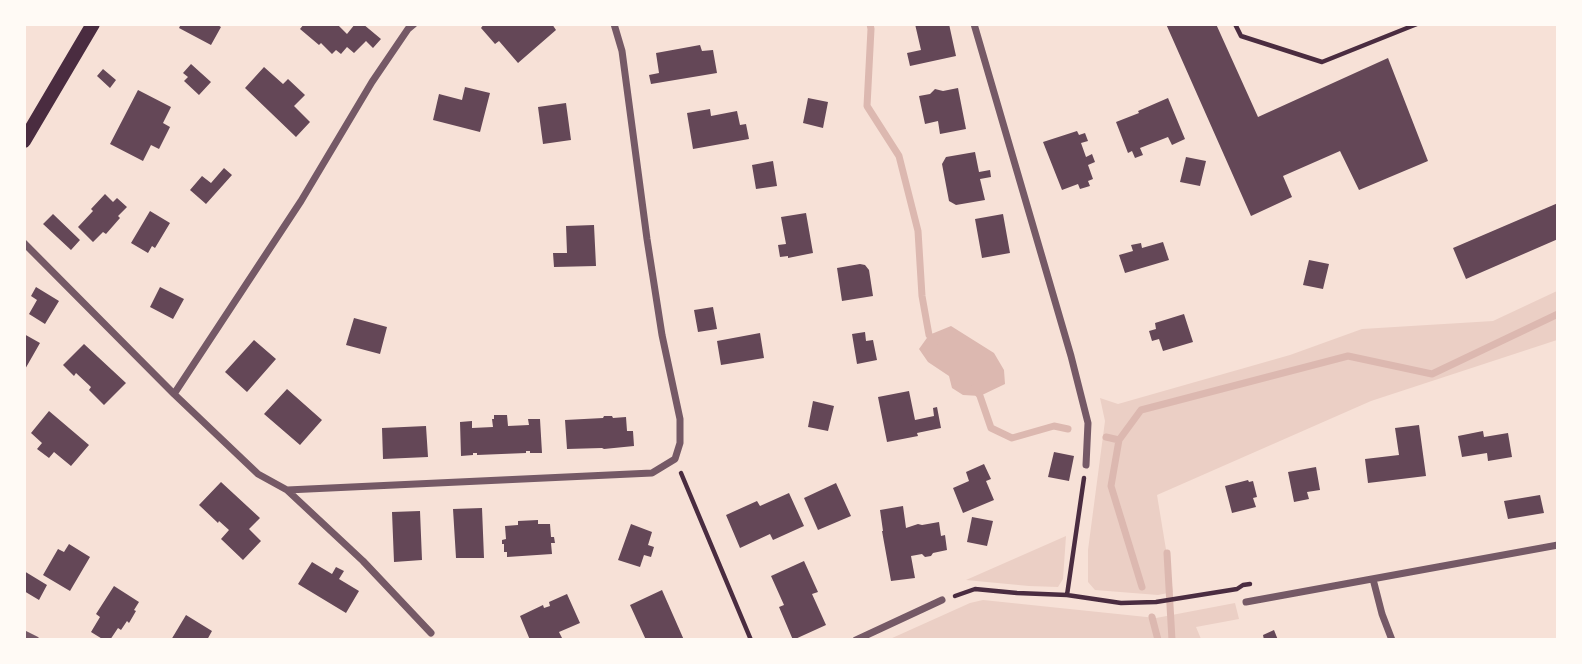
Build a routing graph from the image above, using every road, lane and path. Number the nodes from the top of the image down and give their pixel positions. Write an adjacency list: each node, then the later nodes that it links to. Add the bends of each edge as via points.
1 (93, 24): 7 (main road)
2 (414, 24): 9 (street, via 372,82 302,201)
3 (614, 24): 10 (street, via 622,51 662,335 680,419)
4 (974, 24): 11 (street, via 1078,382 1088,423)
5 (1235, 24): 6 (path, via 1241,36 1322,62)
6 (1416, 24)
7 (24, 141)
8 (24, 243): 9 (street)
9 (173, 394): 12 (street, via 258,474)
10 (675, 459): 12 (street, via 652,473); 22 (path)
11 (1086, 465): 15 (path)
12 (287, 490): 19 (street)
13 (1558, 545): 14 (street)
14 (1373, 579): 18 (street); 24 (street)
15 (1067, 595): 16 (path, via 1121,603); 17 (path, via 975,589)
16 (1185, 597)
17 (942, 600): 23 (street)
18 (1246, 602)
19 (431, 633)
20 (24, 634): 21 (street)
21 (36, 639)
22 (751, 639)
23 (856, 639)
24 (1392, 639)

